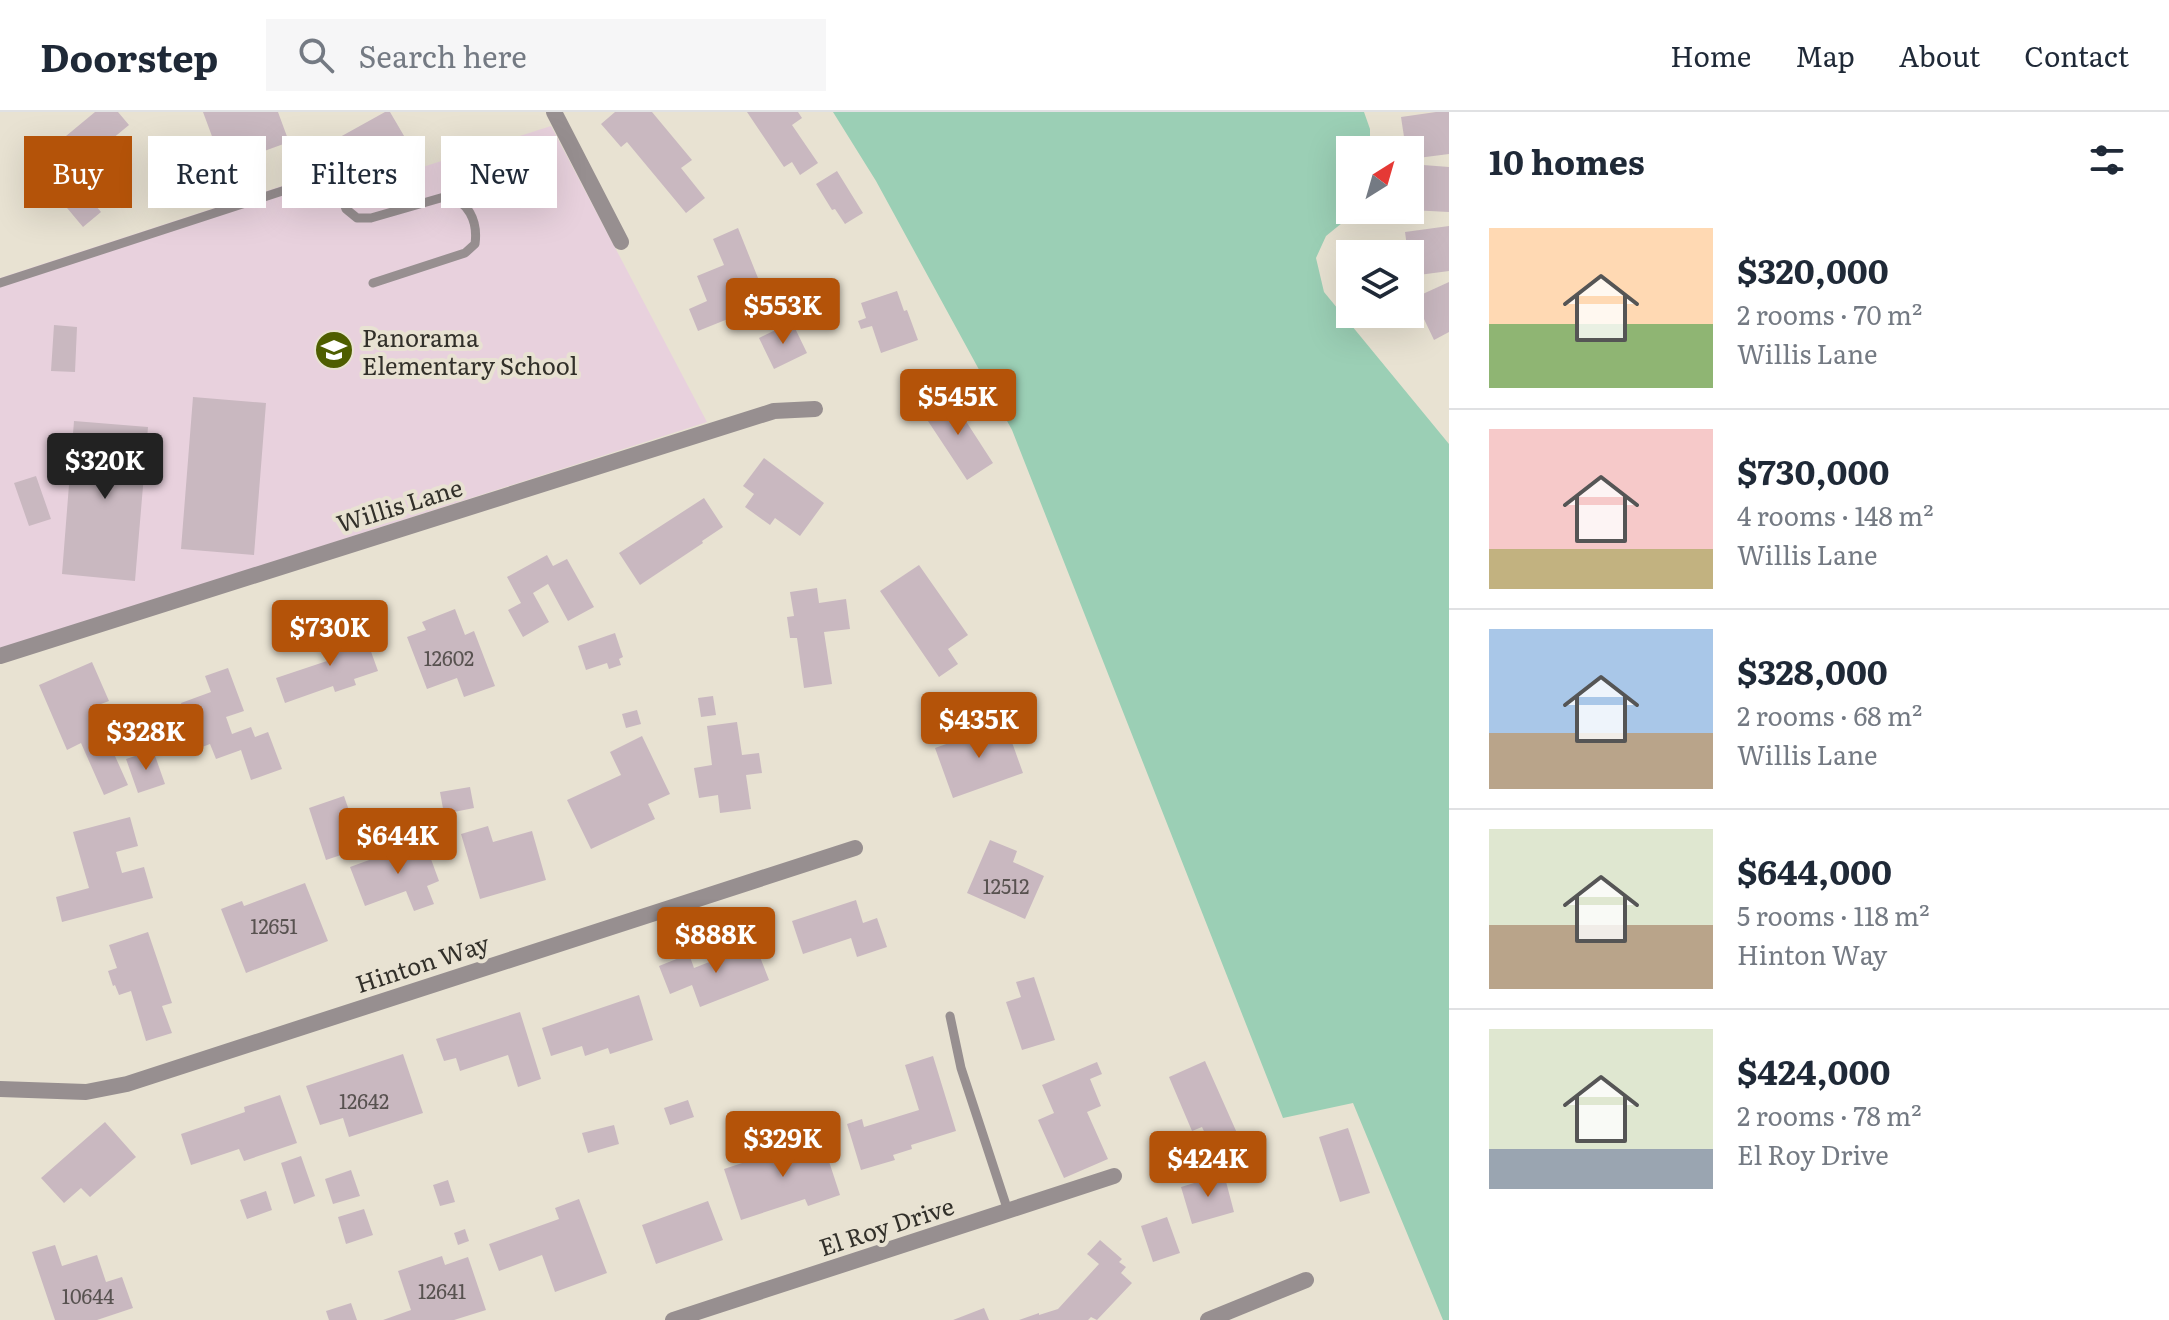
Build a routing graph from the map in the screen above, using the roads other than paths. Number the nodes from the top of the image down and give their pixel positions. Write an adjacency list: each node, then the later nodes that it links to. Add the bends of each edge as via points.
1 (558, 119): 2 (street)
2 (621, 242)
3 (0, 283): 4 (lane, via 316,180 329,180 339,189 346,209 357,218 444,197 467,207 476,233 475,244 465,253)
4 (373, 283)
5 (815, 409): 6 (street, Willis Lane, via 774,411)
6 (0, 656)
7 (855, 848): 9 (street, Hinton Way, via 127,1084 86,1092)
8 (950, 1016): 11 (lane, via 961,1068)
9 (0, 1089)
10 (1114, 1176): 11 (street, El Roy Drive)
11 (1008, 1211): 13 (street, El Roy Drive)
12 (1306, 1280): 14 (street)
13 (673, 1320)
14 (1208, 1320)

